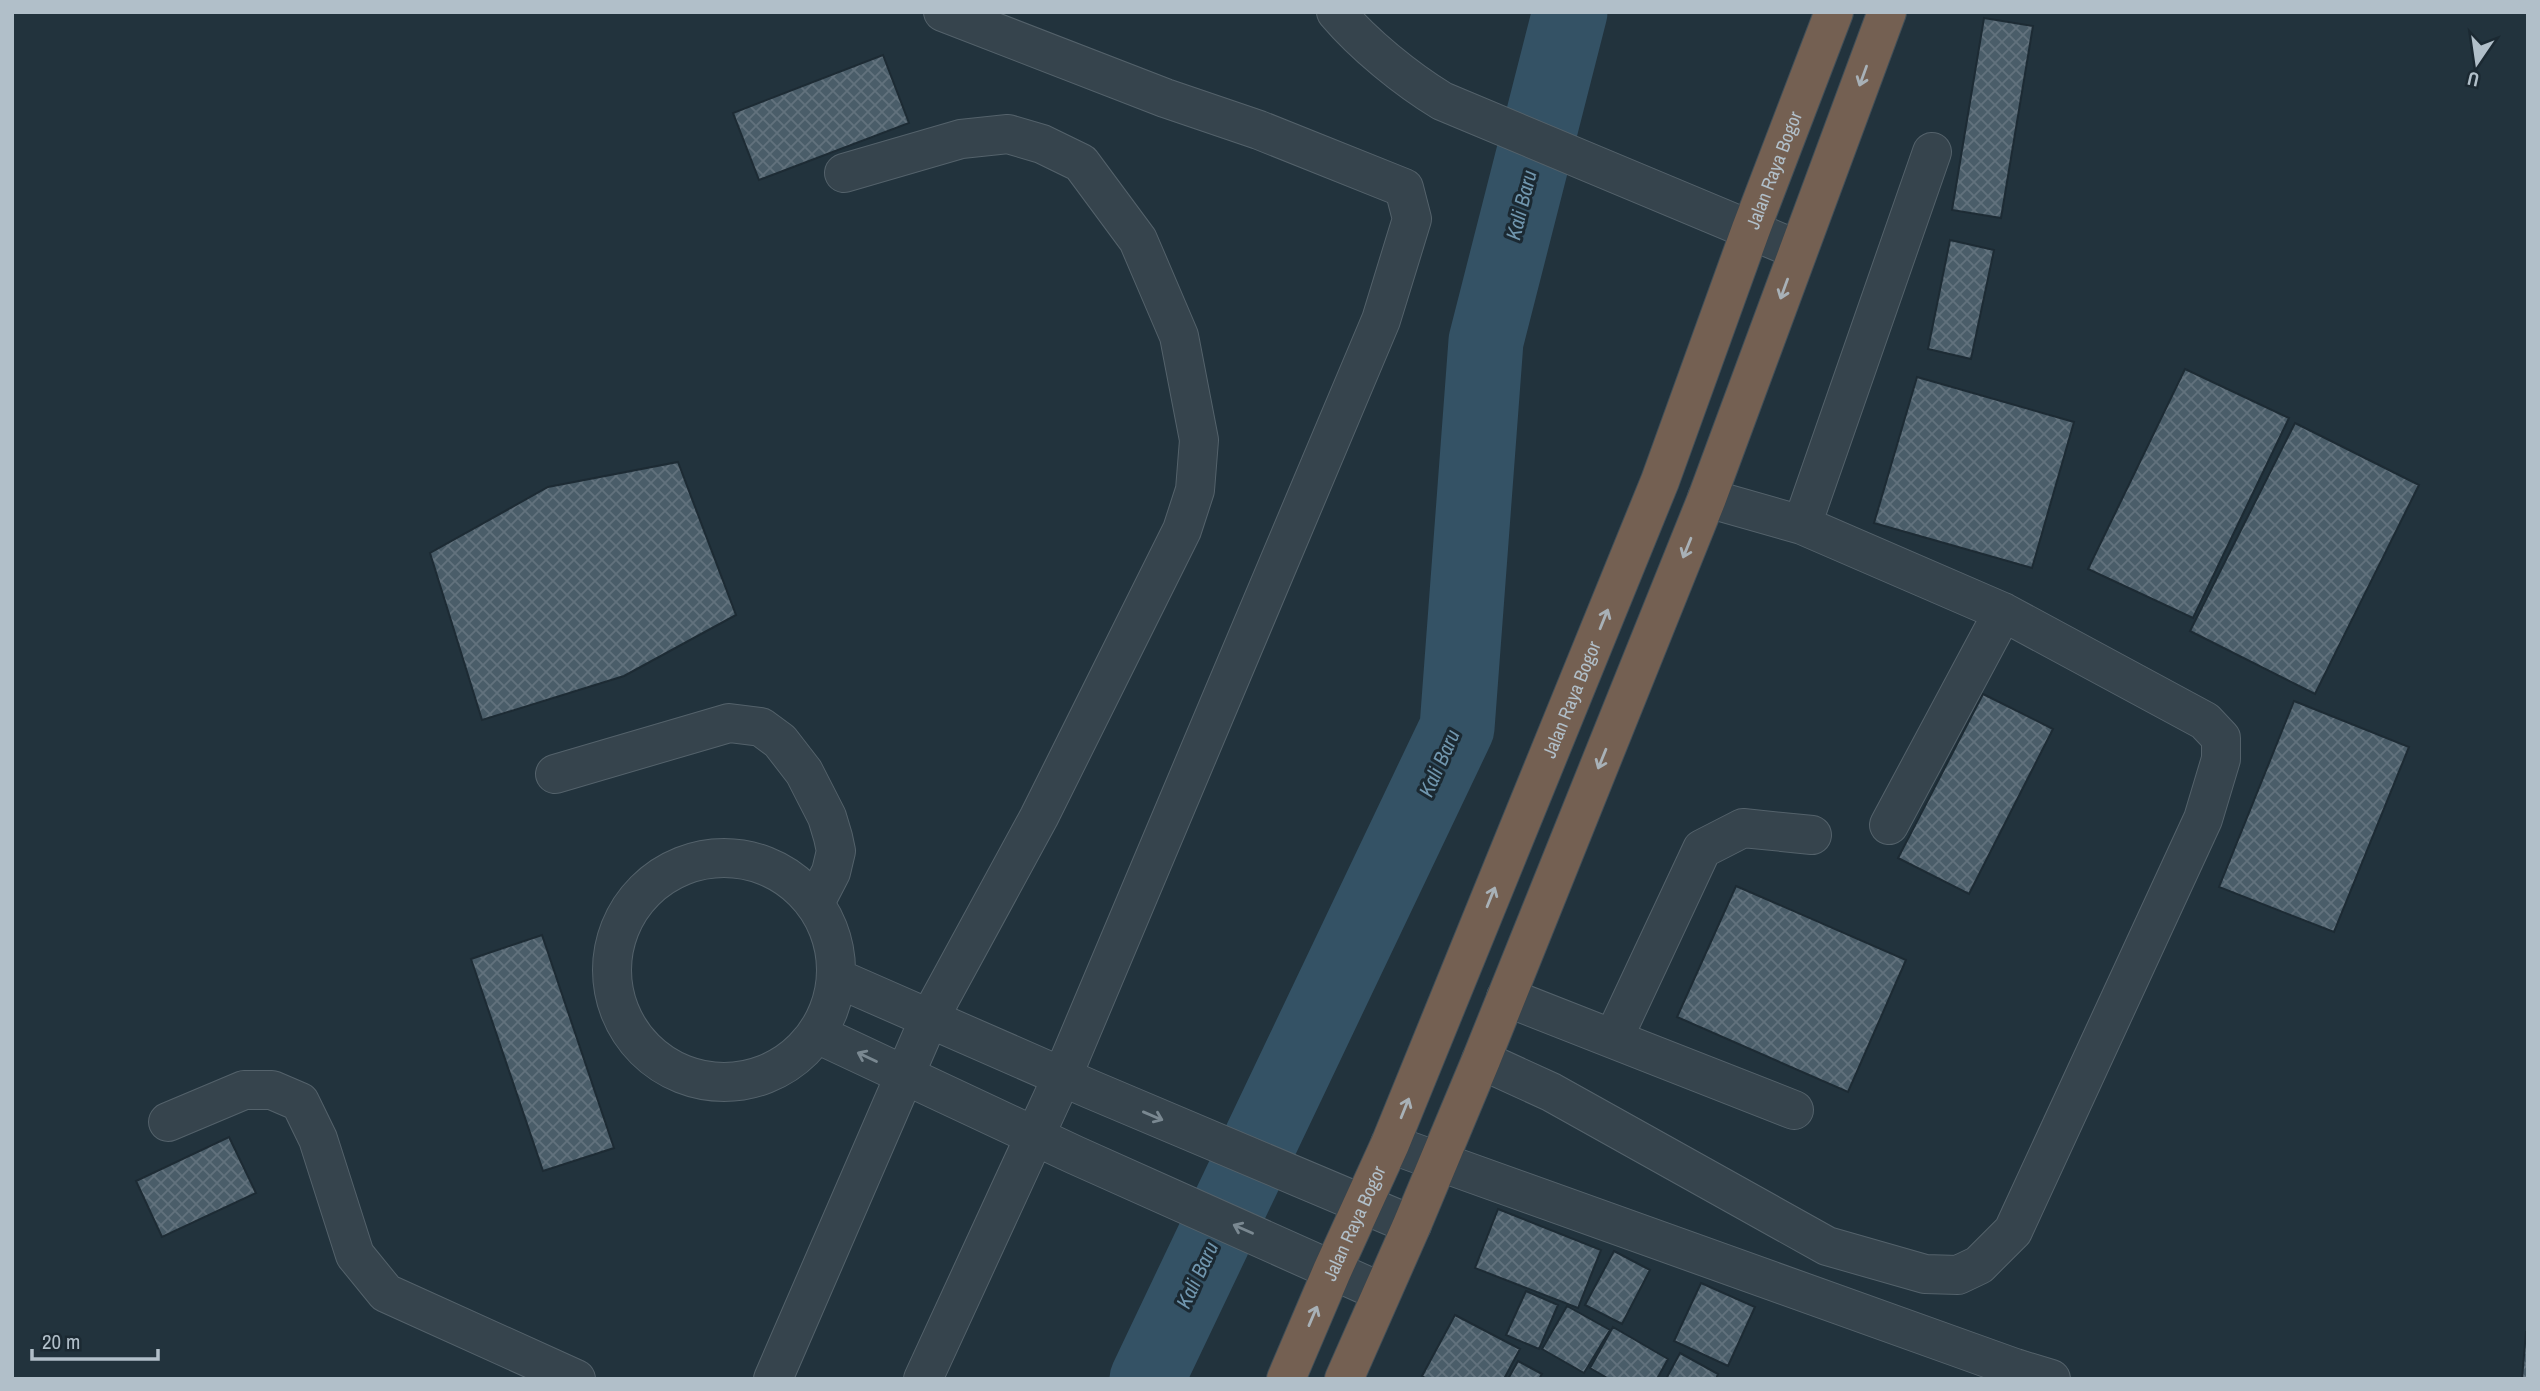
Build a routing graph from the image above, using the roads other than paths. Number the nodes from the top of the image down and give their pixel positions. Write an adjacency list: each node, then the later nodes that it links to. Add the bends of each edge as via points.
1 (943, 12): 23 (street, via 1404,188 1412,219 1381,320)
2 (1336, 12): 7 (street, via 1422,89 1442,101)
3 (1834, 12): 7 (highway, Jalan Raya Bogor)
4 (1887, 12): 8 (highway, one-way to 8)
5 (1932, 152): 10 (street)
6 (844, 173): 18 (street, via 961,139 1008,134 1081,163 1138,240 1179,336 1199,440 1195,490 1182,530 1039,817)
7 (1751, 229): 8 (street); 27 (highway, Jalan Raya Bogor, one-way to 7, via 1660,481)
8 (1798, 250): 9 (highway, one-way to 9)
9 (1707, 498): 10 (street); 17 (highway, one-way to 17)
10 (1802, 525): 11 (street)
11 (2003, 612): 13 (street); 21 (street, via 2205,721 2221,738 2221,759 2203,819 2013,1231 1979,1265 1958,1275 1925,1274 1827,1246 1551,1092)
12 (555, 774): 15 (street, via 730,723 761,727 780,741 804,772 834,837 831,872)
13 (1889, 825)
14 (1812, 835): 20 (street, via 1742,828 1702,849)
15 (816, 901): 16 (street, via 834,938); 19 (street, via 778,870 731,856 683,864 642,891 616,933 611,981 626,1027 659,1064 705,1082 754,1080 797,1058)
16 (839, 979): 18 (street); 19 (street)
17 (1506, 997): 20 (street); 21 (highway)
18 (929, 1019): 22 (street); 23 (street)
19 (817, 1034): 22 (street, one-way to 19)
20 (1612, 1039): 24 (street)
21 (1481, 1059): 28 (highway)
22 (905, 1075): 26 (street); 34 (street)
23 (1076, 1083): 26 (street); 29 (street, one-way to 29)
24 (1794, 1110)
25 (168, 1122): 33 (street, via 244,1090 272,1090 300,1102 318,1139 355,1255 386,1293)
26 (1033, 1135): 31 (street, one-way to 26); 35 (street)
27 (1390, 1144): 28 (street); 29 (highway, Jalan Raya Bogor)
28 (1438, 1163): 30 (highway); 38 (street)
29 (1350, 1198): 30 (street); 31 (highway, Jalan Raya Bogor)
30 (1412, 1225): 32 (highway)
31 (1319, 1264): 32 (street); 36 (highway, Jalan Raya Bogor, one-way to 31)
32 (1381, 1292): 37 (highway)
33 (576, 1379)
34 (773, 1379)
35 (923, 1379)
36 (1286, 1379)
37 (1344, 1379)
38 (2051, 1379)

